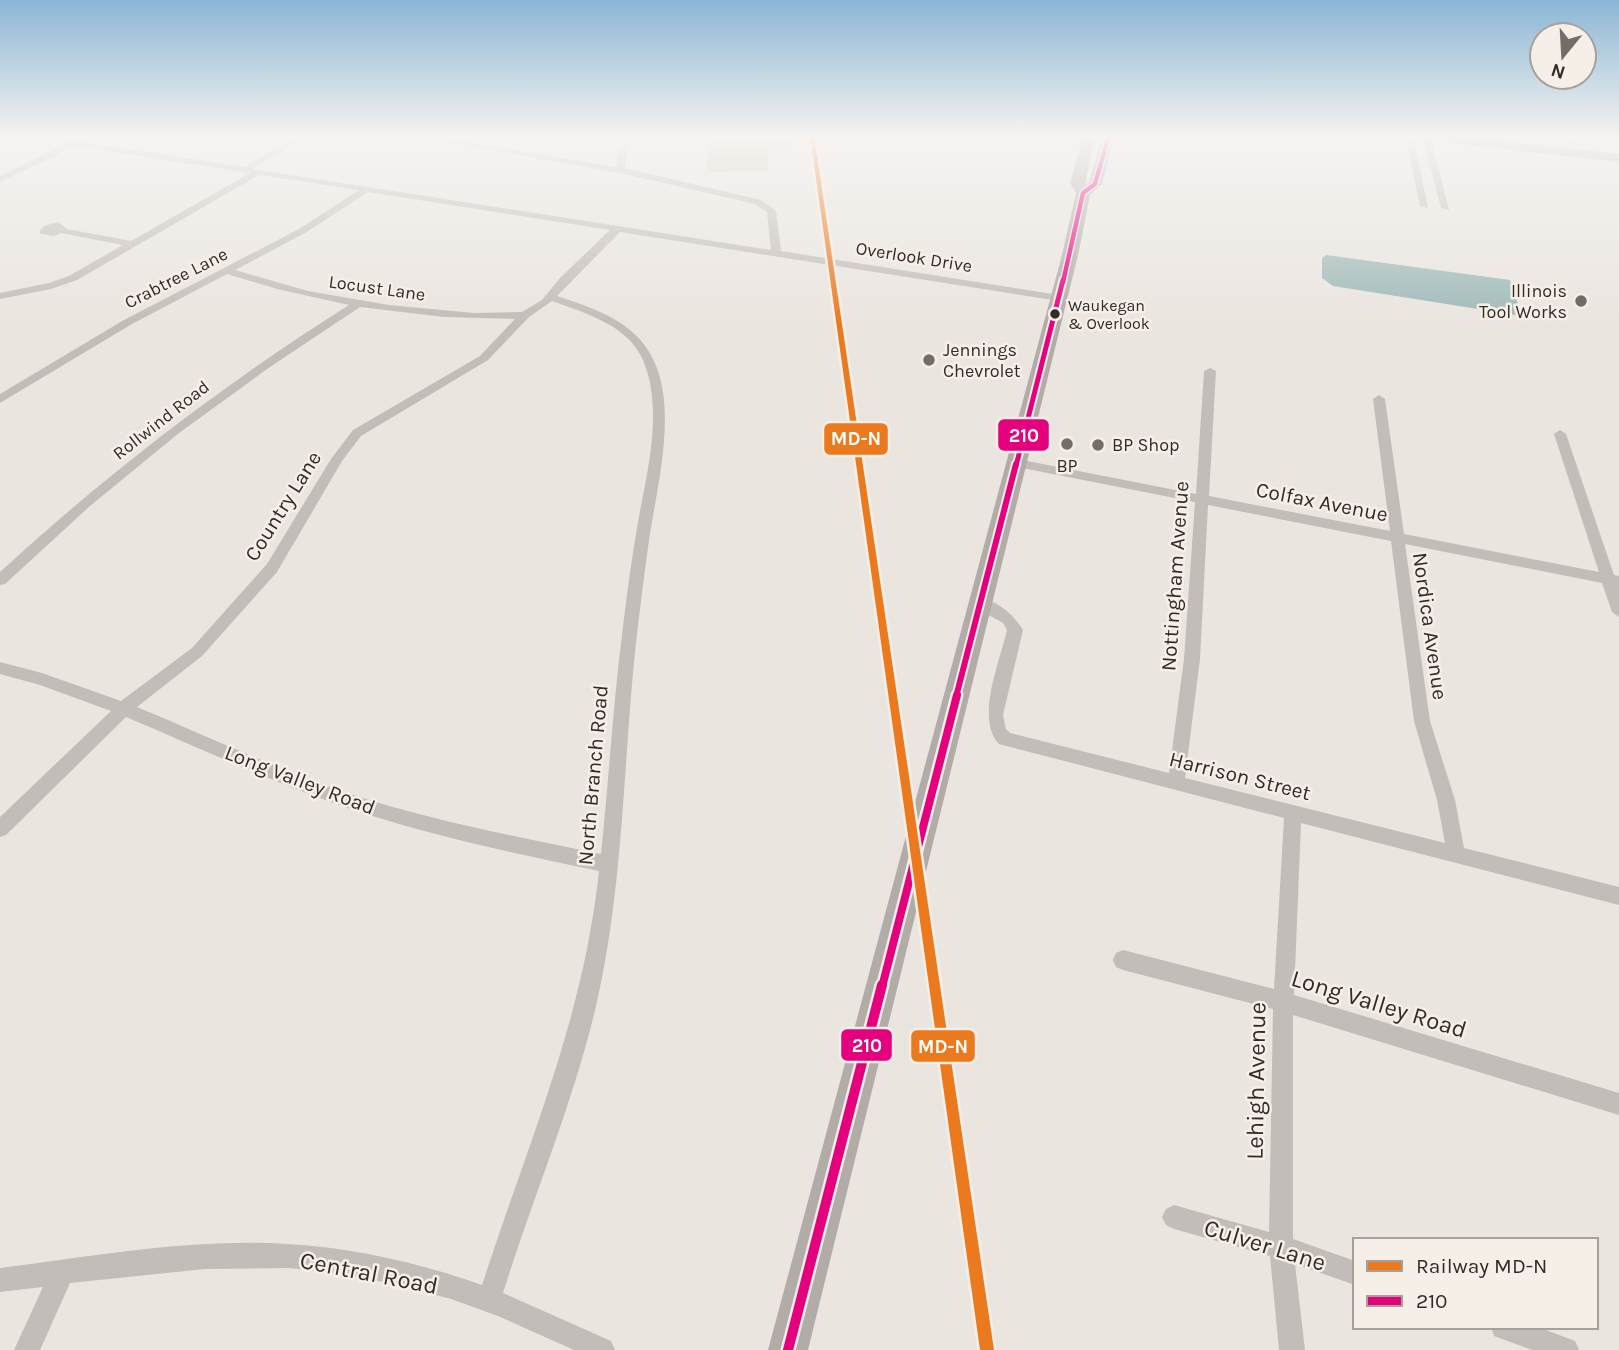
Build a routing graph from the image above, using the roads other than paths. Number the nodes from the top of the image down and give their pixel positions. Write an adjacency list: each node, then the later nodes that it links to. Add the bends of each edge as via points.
1 (213, 198): 12 (street)
2 (354, 198): 14 (street, Crabtree Lane)
3 (426, 198): 10 (street, Overlook Drive)
4 (736, 198): 13 (street, via 765,205 771,211)
5 (1082, 198): 17 (main road)
6 (1423, 198): 8 (street)
7 (1443, 198): 9 (street)
8 (1425, 206)
9 (1446, 208)
10 (618, 228): 13 (street, Overlook Drive); 16 (street, Country Lane)
11 (60, 230): 12 (street)
12 (133, 244): 15 (street, via 62,283)
13 (776, 252): 17 (street, Overlook Drive)
14 (228, 271): 18 (street, Locust Lane); 21 (street, Crabtree Lane, via 128,322)
15 (0, 296)
16 (550, 297): 19 (street, Country Lane); 37 (street, North Branch Road, via 609,320 628,333 649,361 656,389 657,448 627,655)
17 (1059, 298): 24 (main road)
18 (357, 305): 19 (street, Locust Lane); 27 (street, Rollwind Road, via 168,435)
19 (525, 315): 32 (street, Country Lane, via 484,358 357,433 250,596 197,652)
20 (1210, 371): 25 (street, Nottingham Avenue)
21 (0, 398)
22 (1378, 399): 26 (street, Nordica Avenue)
23 (1560, 434): 28 (street)
24 (1017, 463): 25 (street, Colfax Avenue); 29 (main road)
25 (1201, 500): 26 (street, Colfax Avenue); 33 (street, Nottingham Avenue, via 1192,659)
26 (1396, 538): 28 (street, Colfax Avenue); 36 (street, Nordica Avenue, via 1422,721 1446,800)
27 (0, 580)
28 (1614, 580): 30 (street)
29 (981, 604): 33 (street, Harrison Street, via 1008,619 1015,630 995,715 998,732 1005,739); 51 (main road)
30 (1619, 612)
31 (0, 668): 32 (street, Long Valley Road)
32 (124, 708): 35 (street, Country Lane); 37 (street, Long Valley Road, via 267,771 390,814)
33 (1176, 783): 34 (street, Harrison Street)
34 (1293, 813): 36 (street, Harrison Street); 40 (street, Lehigh Avenue)
35 (0, 829)
36 (1456, 855): 38 (street, Harrison Street)
37 (608, 864): 47 (street, North Branch Road, via 602,927 569,1067)
38 (1619, 896)
39 (1123, 960): 40 (street, Long Valley Road)
40 (1283, 1002): 41 (street, Long Valley Road); 43 (street, Lehigh Avenue)
41 (1619, 1104)
42 (1174, 1217): 43 (street, Culver Lane)
43 (1281, 1247): 44 (street, Culver Lane); 52 (street, Lehigh Avenue)
44 (1353, 1272)
45 (62, 1273): 46 (street, Central Road); 47 (street, Central Road, via 209,1257 315,1259 422,1280); 49 (street)
46 (0, 1280)
47 (489, 1300): 50 (street, Central Road)
48 (1508, 1329): 53 (street)
49 (27, 1350)
50 (602, 1350)
51 (788, 1350)
52 (1293, 1350)
53 (1566, 1350)

